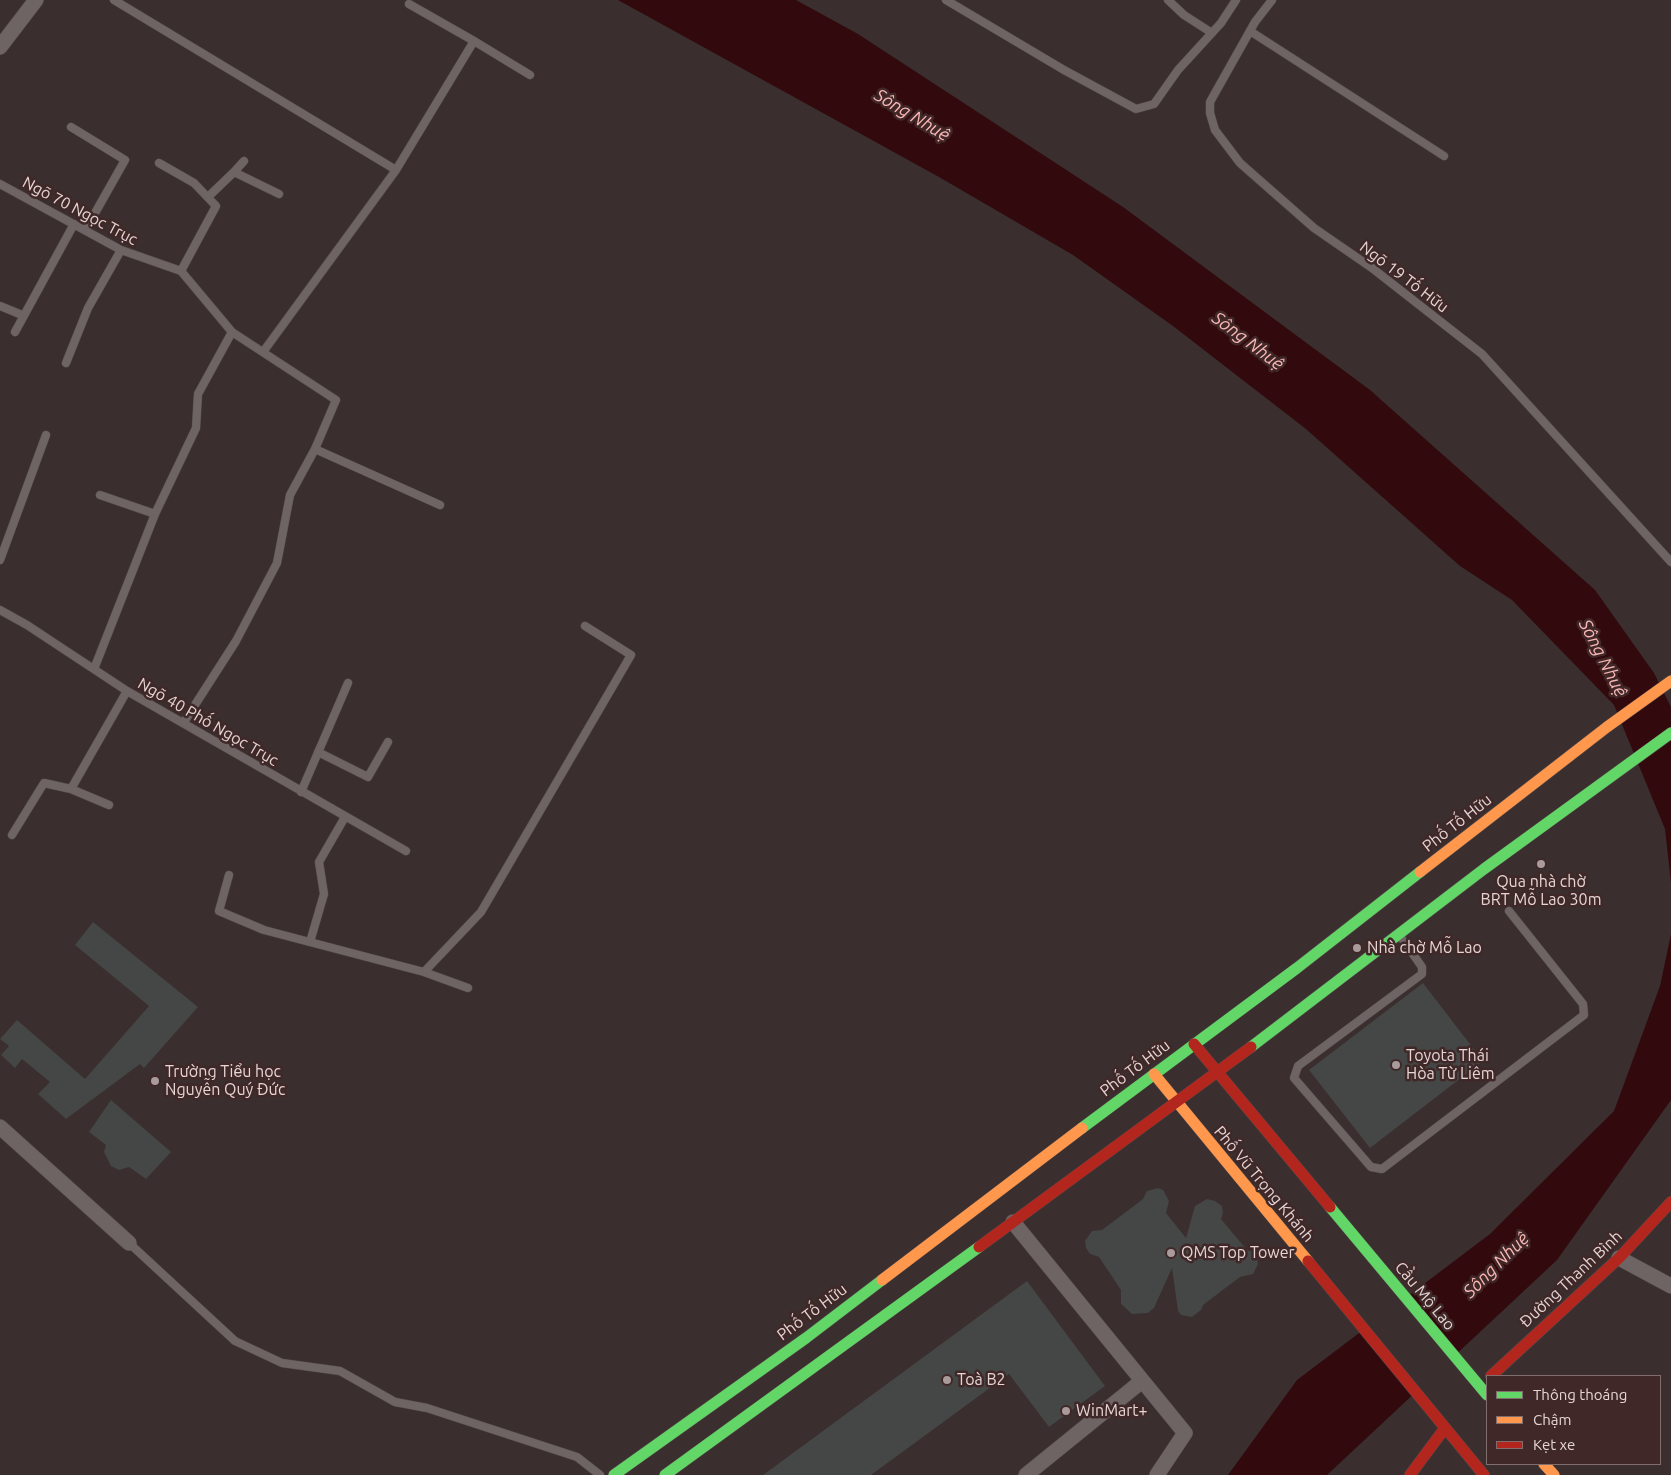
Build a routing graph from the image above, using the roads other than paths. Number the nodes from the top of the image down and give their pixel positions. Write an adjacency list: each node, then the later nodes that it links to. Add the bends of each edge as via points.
1 (114, 0): 17 (lane)
2 (946, 0): 9 (lane, via 1136,109 1154,104 1178,70)
3 (1168, 0): 9 (lane)
4 (1236, 0): 9 (lane)
5 (1272, 0): 8 (lane, Ngõ 19 Tố Hữu)
6 (32, 1): 11 (street)
7 (409, 4): 10 (lane)
8 (1250, 31): 14 (lane); 38 (lane, Ngõ 19 Tố Hữu, via 1210,102 1215,130 1240,163 1314,228 1372,268 1482,354)
9 (1212, 33)
10 (474, 41): 12 (lane); 17 (lane)
11 (0, 47)
12 (530, 75)
13 (71, 127): 23 (lane, via 125,160)
14 (1444, 156)
15 (244, 160): 18 (lane)
16 (158, 163): 21 (lane, via 194,183)
17 (396, 170): 30 (lane)
18 (234, 172): 20 (lane); 21 (lane)
19 (0, 184): 22 (lane, Ngõ 70 Ngọc Trục)
20 (279, 194)
21 (208, 197): 25 (lane, via 216,206)
22 (74, 224): 23 (lane, Ngõ 70 Ngọc Trục); 27 (lane)
23 (86, 229): 24 (lane, Ngõ 70 Ngọc Trục)
24 (121, 250): 25 (lane, Ngõ 70 Ngọc Trục); 31 (lane, via 88,308)
25 (181, 271): 29 (lane)
26 (0, 306): 27 (lane)
27 (22, 315): 28 (lane)
28 (15, 332)
29 (232, 332): 30 (lane); 36 (lane, via 198,394 196,428)
30 (263, 352): 33 (lane, via 336,400)
31 (66, 362)
32 (46, 435): 37 (lane)
33 (315, 449): 35 (lane); 45 (lane, via 290,495 277,563 236,641)
34 (100, 495): 36 (lane)
35 (440, 505)
36 (154, 514): 41 (lane)
37 (0, 560)
38 (1671, 562)
39 (0, 610): 41 (lane, Ngõ 40 Phố Ngọc Trục)
40 (585, 626): 59 (lane, via 631,655 481,912)
41 (94, 669): 44 (lane, Ngõ 40 Phố Ngọc Trục)
42 (1671, 681): 61 (main road, Phố Tố Hữu)
43 (348, 683): 48 (lane)
44 (127, 690): 45 (lane, Ngõ 40 Phố Ngọc Trục); 49 (lane)
45 (184, 722): 50 (lane, Ngõ 40 Phố Ngọc Trục)
46 (1671, 733): 57 (main road)
47 (388, 742): 48 (lane, via 368,777)
48 (318, 752): 50 (lane)
49 (71, 789): 51 (lane); 53 (lane, via 44,783)
50 (301, 792): 52 (lane, Ngõ 40 Phố Ngọc Trục)
51 (109, 805)
52 (345, 816): 54 (lane, Ngõ 40 Phố Ngọc Trục); 58 (lane, via 319,862 324,894)
53 (12, 834)
54 (406, 852)
55 (229, 875): 58 (lane, via 219,911 264,930)
56 (1509, 912): 57 (lane, via 1583,1004 1584,1015 1382,1169 1371,1167 1294,1078 1298,1066 1422,974 1422,967)
57 (1399, 934): 62 (main road)
58 (310, 942): 59 (lane)
59 (424, 972): 60 (lane)
60 (468, 988)
61 (1194, 1044): 62 (main road); 63 (main road, Phố Tố Hữu)
62 (1216, 1073): 64 (main road); 76 (main road, Cầu Mộ Lao, via 1459,1362)
63 (1154, 1074): 64 (main road, Phố Vũ Trọng Khánh); 71 (main road, Phố Tố Hữu)
64 (1176, 1104): 68 (main road); 77 (main road, Phố Vũ Trọng Khánh)
65 (0, 1127): 69 (street)
66 (1671, 1202): 67 (main road, Đường Thanh Bình)
67 (1667, 1213): 70 (main road, Đường Thanh Bình)
68 (1012, 1222): 73 (main road); 75 (street)
69 (129, 1243): 79 (lane, via 235,1341 282,1364 340,1371 395,1402 427,1408 577,1457)
70 (1619, 1258): 72 (street); 74 (main road, Đường Thanh Bình)
71 (884, 1278): 73 (main road); 80 (main road, Phố Tố Hữu)
72 (1671, 1286)
73 (905, 1302): 81 (main road)
74 (1491, 1375)
75 (1142, 1382): 82 (street); 83 (street, via 1184,1433)
76 (1485, 1387)
77 (1446, 1428): 84 (main road); 85 (main road)
78 (1545, 1465): 86 (main road)
79 (600, 1475)
80 (614, 1475)
81 (665, 1475)
82 (1026, 1475)
83 (1157, 1475)
84 (1410, 1475)
85 (1484, 1475)
86 (1554, 1475)

